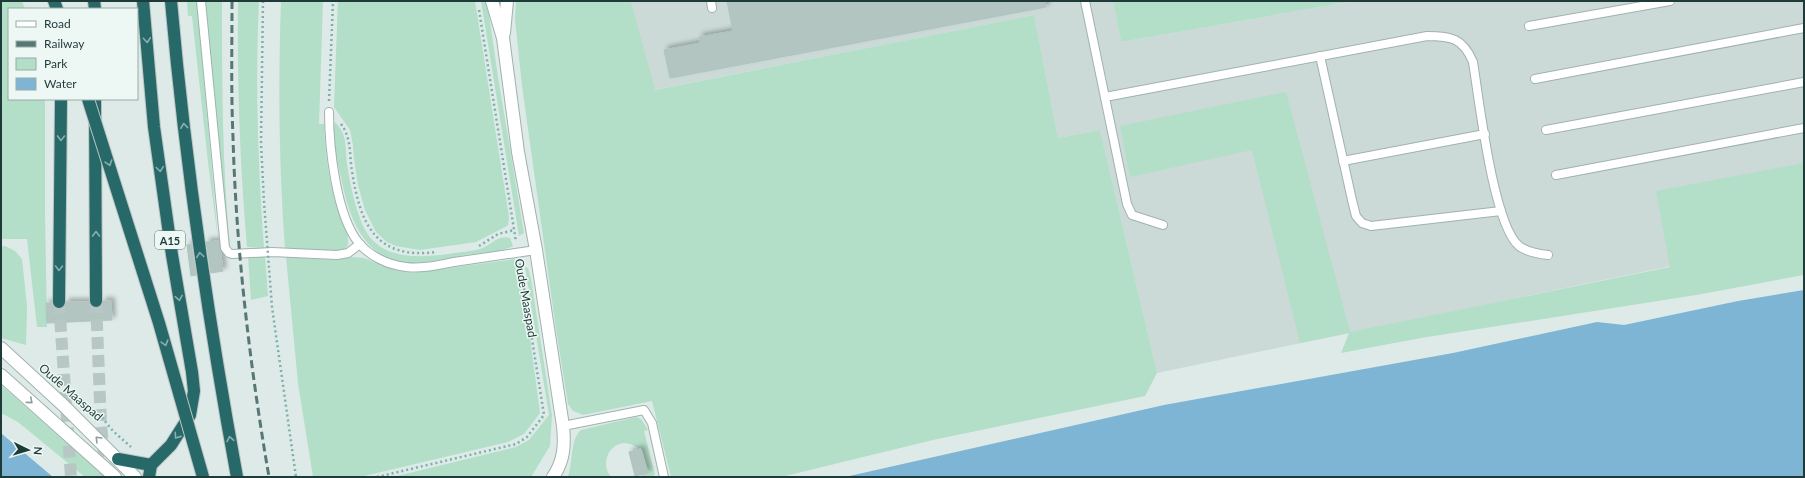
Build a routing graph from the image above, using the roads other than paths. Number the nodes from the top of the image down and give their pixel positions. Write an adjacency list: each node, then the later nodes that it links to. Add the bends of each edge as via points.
1 (143, 1): 37 (highway, A15, one-way to 37, via 154,127 194,391 192,406 183,427 171,445)
2 (171, 1): 42 (highway, A15, one-way to 2, via 188,165)
3 (201, 1): 26 (lane, via 225,248 232,254 259,252 328,256 348,253)
4 (492, 1): 10 (street, Oude Maaspad)
5 (507, 1): 10 (street, Oude Maaspad)
6 (1085, 1): 14 (lane)
7 (1670, 1): 8 (lane)
8 (1529, 26)
9 (1804, 28): 12 (lane)
10 (503, 38): 27 (street, Oude Maaspad, via 518,152)
11 (1320, 56): 14 (lane); 21 (lane, via 1427,36 1444,36 1456,40 1468,49 1473,62); 22 (lane)
12 (1535, 79)
13 (1804, 82): 20 (lane)
14 (1105, 97): 25 (lane, via 1127,204 1132,215)
15 (61, 100): 29 (highway, one-way to 29)
16 (88, 100): 41 (highway, A15, one-way to 41, bridge, via 157,316)
17 (95, 100): 30 (highway, one-way to 17)
18 (329, 112): 26 (lane, via 337,188 347,218)
19 (1804, 128): 23 (lane)
20 (1546, 130)
21 (1485, 134): 22 (lane); 24 (lane)
22 (1343, 161): 24 (lane, via 1356,216 1362,223 1371,226)
23 (1556, 175)
24 (1501, 211): 28 (lane, via 1508,231 1519,246 1532,253)
25 (1164, 225)
26 (360, 244): 27 (lane, via 380,259 406,267 426,267)
27 (536, 250): 34 (street, Oude Maaspad)
28 (1548, 255)
29 (59, 302)
30 (96, 302)
31 (1, 348): 33 (street, Oude Maaspad)
32 (1, 375): 35 (street, one-way to 35)
33 (84, 426): 35 (lane); 36 (street, Oude Maaspad, one-way to 33)
34 (562, 426): 43 (street, Oude Maaspad, via 564,437 561,465); 44 (lane, via 644,410 652,423)
35 (73, 439): 38 (street)
36 (118, 459): 37 (highway); 39 (street, Oude Maaspad)
37 (152, 465): 40 (highway, A15)
38 (115, 477)
39 (135, 477)
40 (149, 477)
41 (203, 477)
42 (237, 477)
43 (552, 477)
44 (664, 477)

